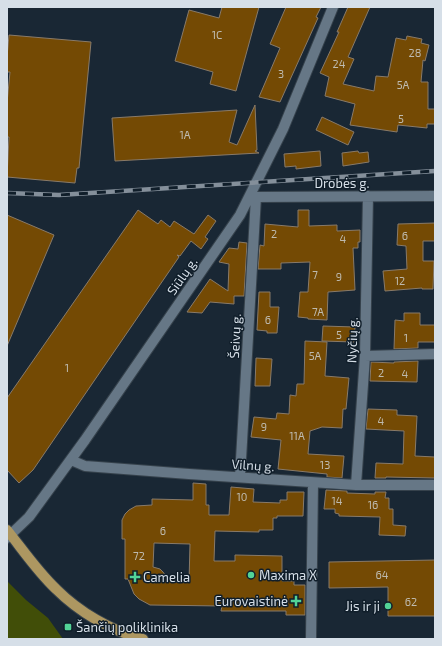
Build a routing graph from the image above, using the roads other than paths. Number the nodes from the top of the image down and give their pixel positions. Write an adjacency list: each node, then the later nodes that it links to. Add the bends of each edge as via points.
1 (333, 7): 2 (street, Siūlų g.)
2 (253, 195): 3 (street, Drobės g.); 7 (street, Siūlų g.); 8 (street, Šeivų g.)
3 (368, 196): 4 (street, Drobės g.); 6 (street, Nyčių g.)
4 (435, 196)
5 (435, 354): 6 (street)
6 (364, 356): 10 (street, Nyčių g.)
7 (71, 460): 8 (street, Vilnų g., via 85,466); 12 (street, Siūlų g., via 29,516)
8 (240, 477): 9 (street, Vilnų g.)
9 (313, 483): 10 (street, Vilnų g.); 14 (street)
10 (356, 485): 11 (street, Vilnų g.)
11 (435, 485)
12 (8, 534): 13 (main road, via 42,575 72,603 113,628)
13 (143, 639)
14 (311, 639)

